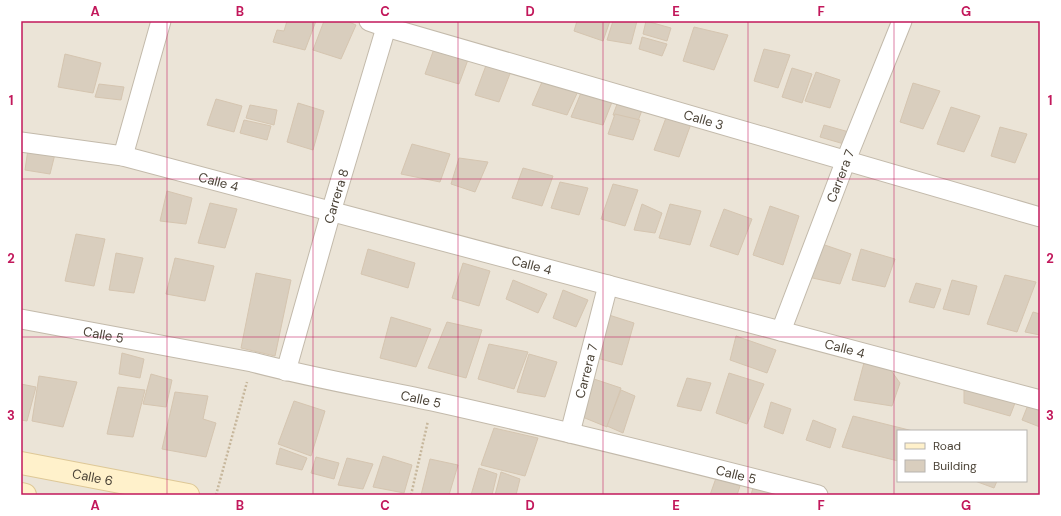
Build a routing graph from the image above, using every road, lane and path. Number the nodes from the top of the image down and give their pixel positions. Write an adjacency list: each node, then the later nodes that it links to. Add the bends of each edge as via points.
1 (161, 21): 5 (street)
2 (902, 21): 6 (street, Carrera 7)
3 (381, 23): 6 (street, Calle 3); 7 (street, Carrera 8)
4 (21, 142): 5 (street, Calle 4)
5 (124, 156): 7 (street, Calle 4)
6 (846, 160): 8 (street, Calle 3); 11 (street, Carrera 7)
7 (331, 212): 9 (street, Calle 4); 13 (street, Carrera 8)
8 (1040, 217)
9 (608, 285): 11 (street, Calle 4); 16 (street, Carrera 7)
10 (21, 319): 12 (street, Calle 5)
11 (781, 331): 14 (street, Calle 4)
12 (252, 362): 13 (street, Calle 5); 21 (path)
13 (286, 371): 15 (street, Calle 5)
14 (1040, 400)
15 (432, 401): 16 (street, Calle 5); 22 (path)
16 (570, 433): 23 (street, Calle 5)
17 (21, 463): 20 (street, Calle 6)
18 (21, 494): 19 (street)
19 (25, 495)
20 (188, 495)
21 (216, 495)
22 (411, 495)
23 (818, 495)

